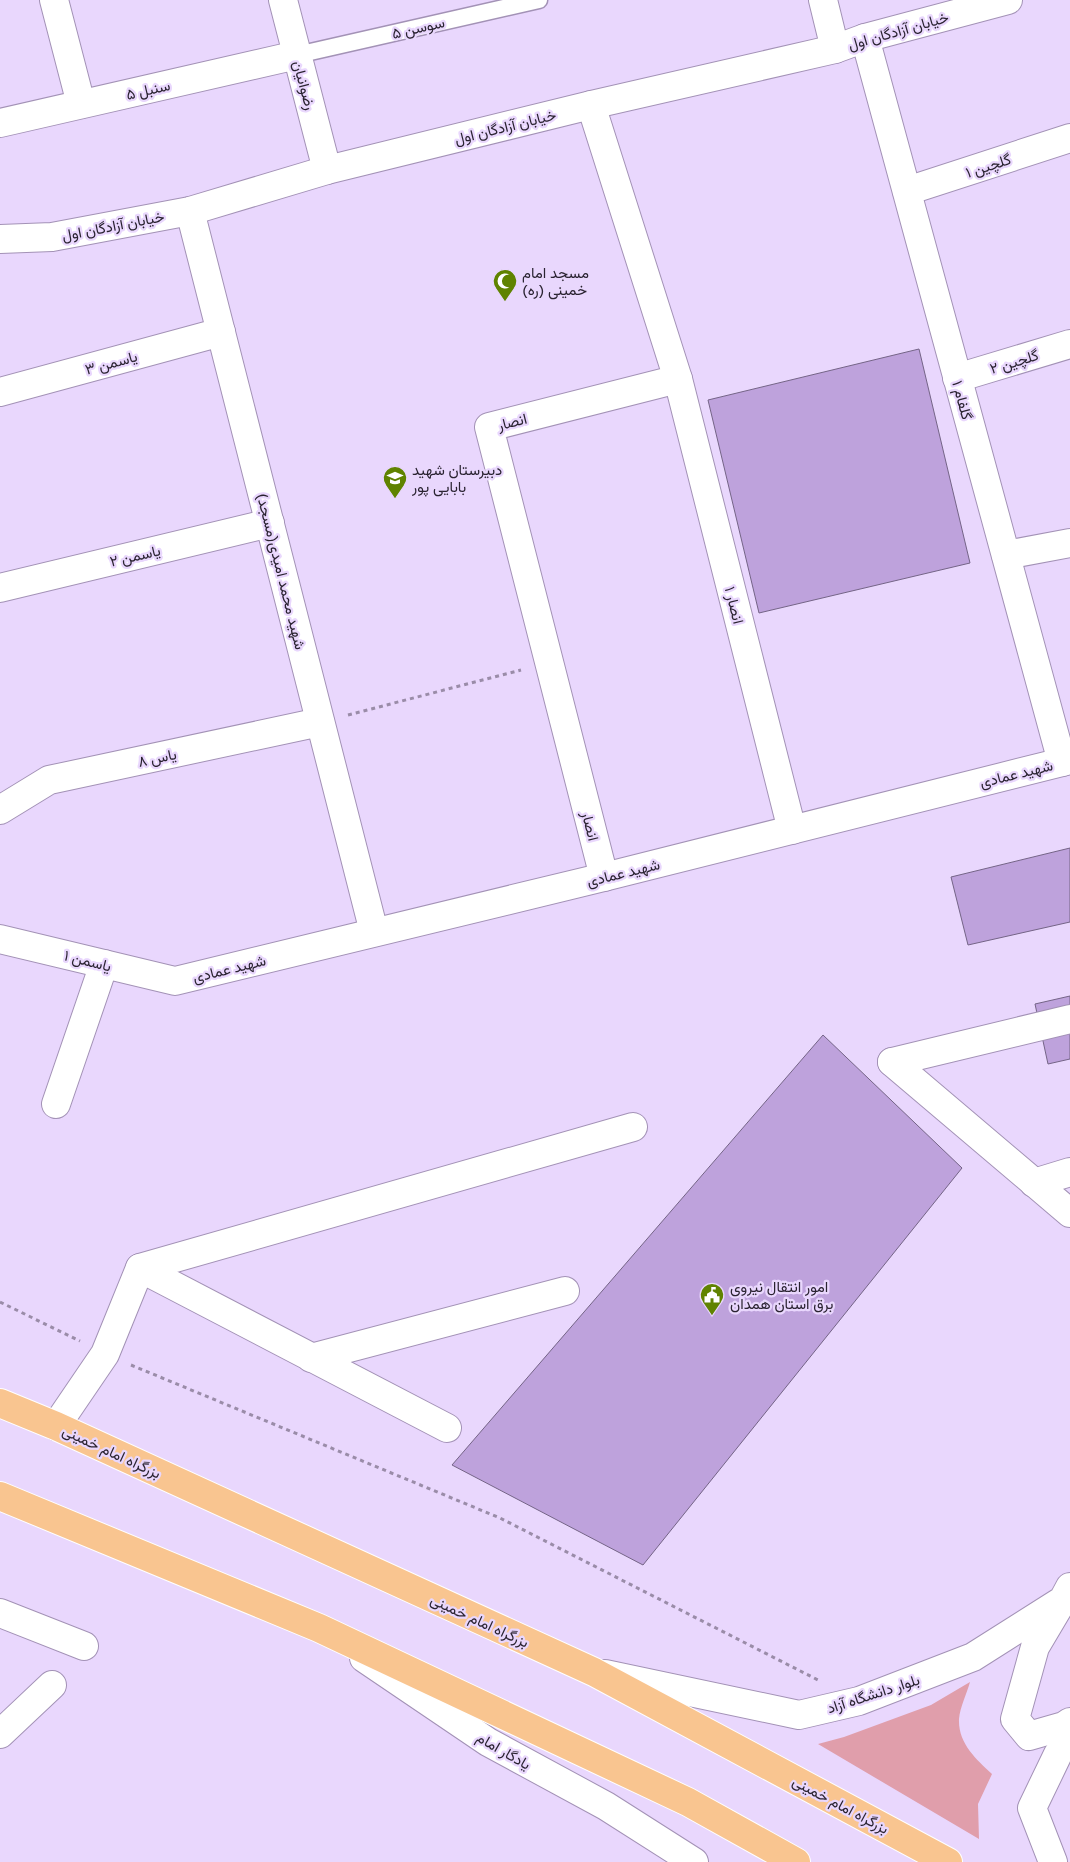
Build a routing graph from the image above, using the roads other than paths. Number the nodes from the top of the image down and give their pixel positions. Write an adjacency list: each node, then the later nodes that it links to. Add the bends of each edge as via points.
1 (54, 0): 9 (street)
2 (283, 0): 8 (street, رضوانیان)
3 (539, 0): 8 (lane, سوسن ۵)
4 (823, 0): 7 (street)
5 (1008, 0): 6 (street, خیابان آزادگان اول)
6 (865, 38): 7 (street, خیابان آزادگان اول); 14 (street, گلفام ۱)
7 (834, 49): 10 (street, خیابان آزادگان اول)
8 (296, 55): 9 (street, سنبل ۵); 13 (street, رضوانیان)
9 (80, 104): 11 (street, سنبل ۵)
10 (591, 105): 13 (street, خیابان آزادگان اول); 20 (street)
11 (0, 123)
12 (1070, 138): 14 (street, گلچین ۱)
13 (327, 170): 15 (street, خیابان آزادگان اول)
14 (906, 191): 19 (street, گلفام ۱)
15 (190, 211): 16 (street, خیابان آزادگان اول, via 52,237); 17 (street, (مسجد)شهید محمد امیدی)
16 (0, 239)
17 (221, 332): 21 (street, یاسمن ۳); 22 (street, (مسجد)شهید محمد امیدی)
18 (1070, 344): 19 (street, گلچین ۲)
19 (957, 378): 24 (street, گلفام ۱)
20 (678, 379): 29 (street, انصار ۱); 30 (street, انصار, via 489,427)
21 (0, 392)
22 (270, 523): 25 (street, یاسمن ۲); 26 (street, (مسجد)شهید محمد امیدی)
23 (1070, 542): 24 (street)
24 (1006, 555): 27 (street, گلفام ۱)
25 (0, 588)
26 (320, 722): 28 (street, یاس ۸, via 49,780); 31 (street, (مسجد)شهید محمد امیدی)
27 (1066, 761): 29 (street, شهید عمادی)
28 (0, 810)
29 (792, 830): 30 (street, شهید عمادی)
30 (604, 877): 31 (street, شهید عمادی)
31 (374, 932): 34 (street, شهید عمادی)
32 (0, 939): 33 (street, یاسمن ۱)
33 (104, 964): 34 (street, یاسمن ۱); 36 (street)
34 (175, 981)
35 (1070, 1019): 39 (street, via 892,1062)
36 (56, 1104)
37 (633, 1128): 41 (street)
38 (1070, 1172): 39 (street)
39 (1034, 1183): 40 (street)
40 (1070, 1213)
41 (140, 1268): 43 (street); 45 (street, via 105,1354)
42 (565, 1291): 43 (street)
43 (312, 1358): 46 (street)
44 (0, 1403): 45 (highway, بزرگراه امام خمینی)
45 (56, 1426): 52 (highway, بزرگراه امام خمینی)
46 (447, 1428)
47 (0, 1496): 50 (highway)
48 (1066, 1593): 52 (street, بلوار دانشگاه آزاد, via 973,1658 859,1701 799,1715); 54 (street, via 1035,1646 1015,1719 1029,1736)
49 (0, 1614): 51 (street)
50 (319, 1628): 57 (street, یادگار امام, via 488,1742 606,1806); 58 (highway, via 688,1802)
51 (84, 1646)
52 (594, 1672): 59 (highway, بزرگراه امام خمینی)
53 (52, 1685): 55 (street)
54 (1070, 1722)
55 (0, 1734)
56 (1070, 1740): 60 (street, via 1058,1754 1032,1808)
57 (694, 1862)
58 (796, 1862)
59 (948, 1862)
60 (1053, 1862)

